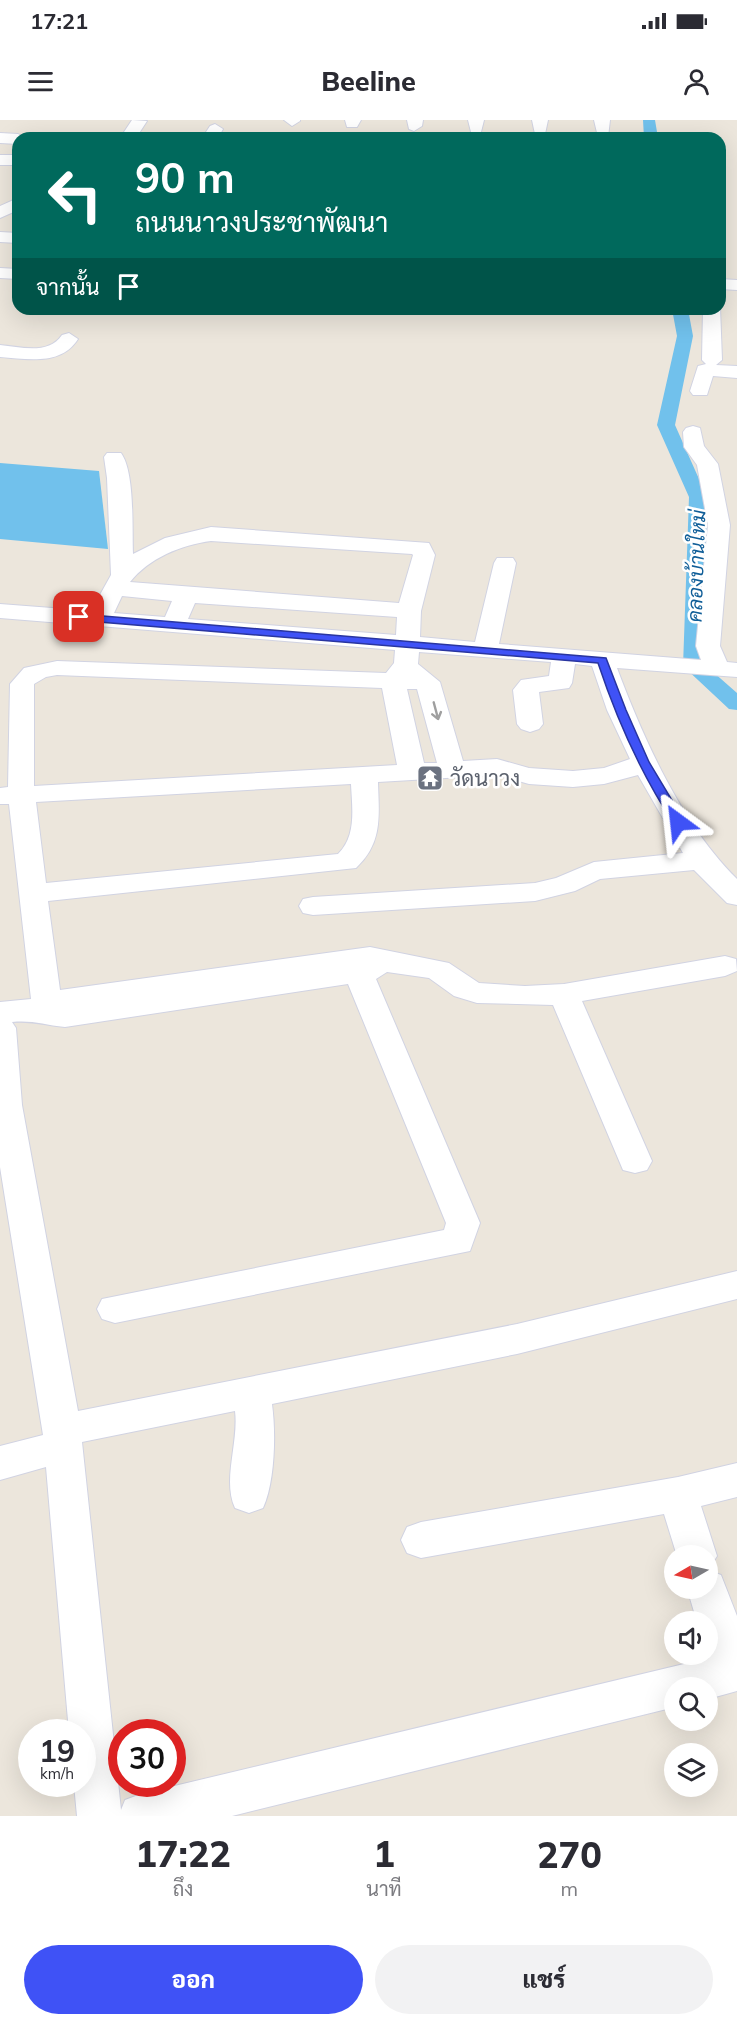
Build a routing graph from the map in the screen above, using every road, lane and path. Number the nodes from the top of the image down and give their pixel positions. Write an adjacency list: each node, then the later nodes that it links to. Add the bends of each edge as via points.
1 (714, 315): 4 (street, via 720,329)
2 (69, 339): 3 (street, via 59,350 50,352)
3 (0, 351)
4 (712, 360)
5 (737, 372): 6 (street, via 705,370)
6 (700, 391)
7 (693, 432): 9 (street, via 694,447 707,464)
8 (114, 457): 11 (street, via 118,478)
9 (728, 526): 21 (street, via 708,646)
10 (505, 562): 17 (street)
11 (119, 582): 12 (street); 14 (street, via 146,557 185,538 204,534 416,546 424,550 424,555); 15 (street)
12 (186, 595): 14 (street); 16 (street)
13 (0, 611): 15 (street)
14 (409, 611): 20 (street)
15 (99, 619): 16 (street)
16 (174, 625): 20 (street)
17 (484, 651): 18 (street); 20 (street)
18 (564, 657): 19 (street); 22 (street, via 560,683 530,685 526,690)
19 (602, 660): 21 (street); 23 (street)
20 (402, 664): 24 (street, one-way to 24, via 428,682); 25 (street); 27 (street, via 39,670 22,684)
21 (721, 669)
22 (530, 724)
23 (644, 762): 24 (street, via 626,772 560,780 497,767); 28 (street)
24 (452, 769): 25 (street)
25 (412, 771): 26 (street)
26 (364, 775): 27 (street); 29 (street, via 365,835 358,853 346,862)
27 (10, 795): 29 (street)
28 (701, 860): 30 (street); 31 (street, via 594,871 565,885 535,892)
29 (35, 893): 35 (street)
30 (737, 896)
31 (313, 906)
32 (725, 966): 34 (street)
33 (369, 967): 34 (street, via 400,962 438,970 477,993); 35 (street, via 65,1016); 42 (street, via 464,1223 458,1240)
34 (564, 994): 40 (street)
35 (44, 1009): 36 (street)
36 (0, 1013)
37 (0, 1028): 38 (street)
38 (0, 1033): 39 (street)
39 (3, 1105): 44 (street)
40 (635, 1161)
41 (737, 1285): 43 (street, via 517,1338)
42 (115, 1309)
43 (252, 1392): 44 (street); 48 (street, via 256,1424)
44 (63, 1438): 45 (street); 53 (street)
45 (0, 1463)
46 (737, 1480): 47 (street)
47 (678, 1494): 49 (street); 50 (street)
48 (249, 1496)
49 (421, 1540)
50 (694, 1545)
51 (711, 1599): 52 (street)
52 (736, 1672): 54 (street)
53 (99, 1816)
54 (141, 1816)

